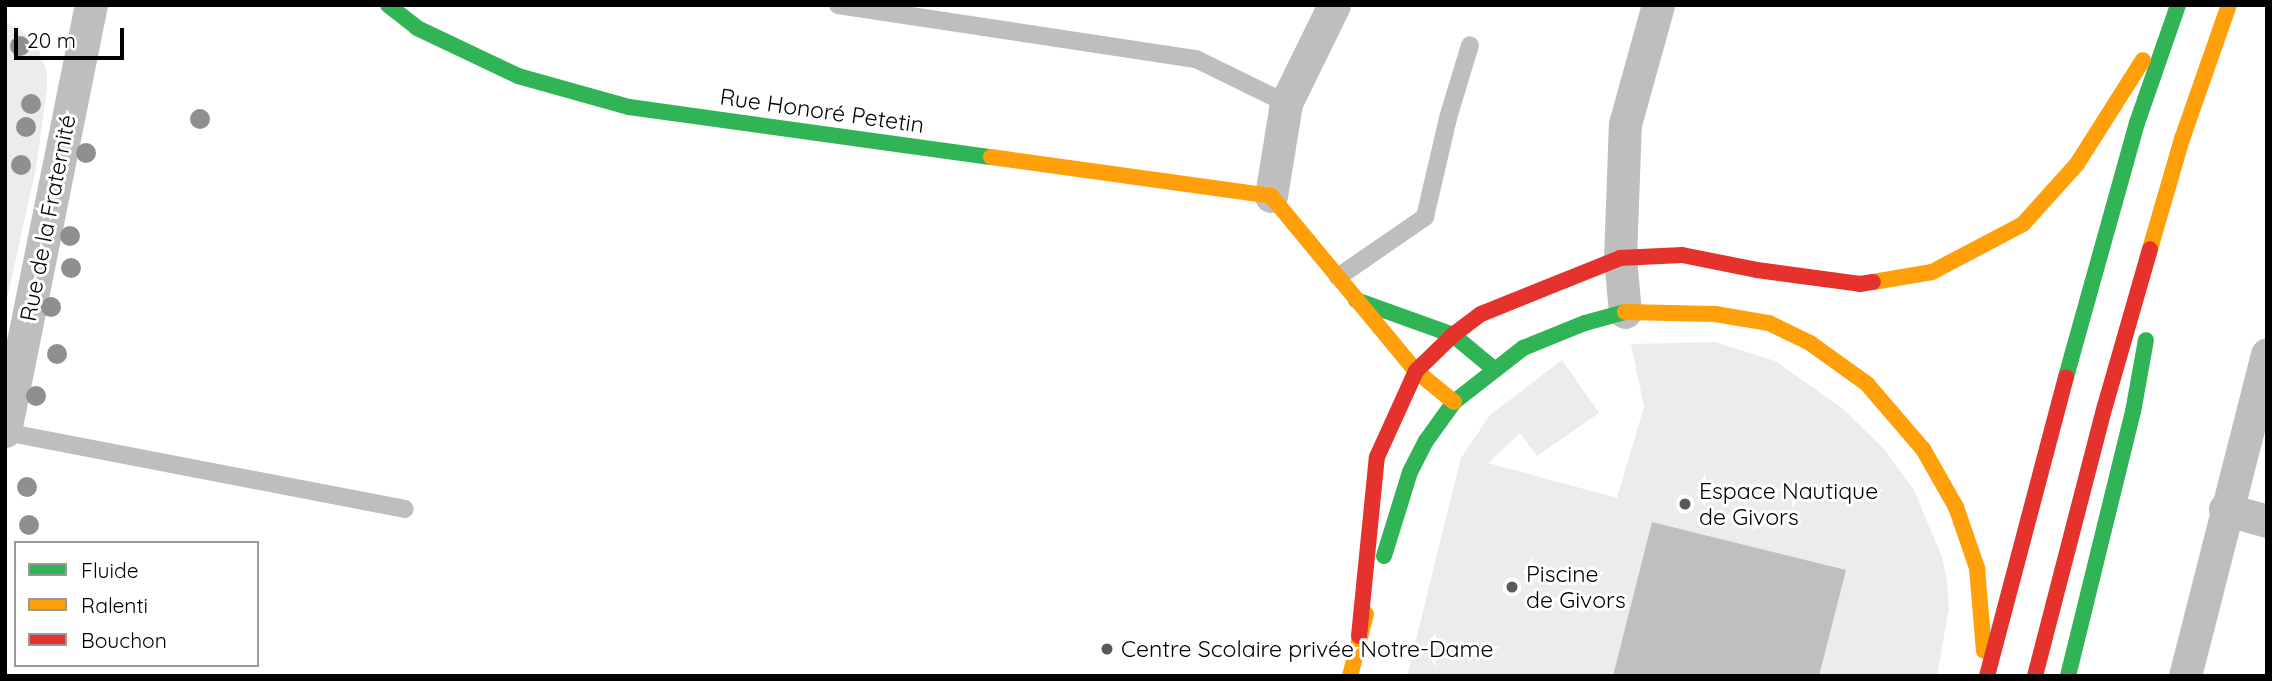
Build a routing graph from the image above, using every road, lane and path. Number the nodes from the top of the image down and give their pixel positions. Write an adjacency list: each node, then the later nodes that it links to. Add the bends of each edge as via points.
1 (91, 5): 23 (street, Rue de la Fraternité)
2 (388, 5): 11 (main road, Rue Honoré Petetin, via 417,27 518,76 629,107)
3 (838, 5): 9 (lane, via 1196,59)
4 (1334, 5): 9 (street)
5 (1658, 5): 12 (street, via 1625,124)
6 (2178, 5): 12 (main road, via 2077,164 2023,224 1932,272 1860,284 1682,255); 29 (main road, via 2099,251)
7 (2229, 5): 10 (main road)
8 (1470, 45): 13 (lane, via 1425,217)
9 (1286, 103): 11 (street)
10 (2182, 138): 15 (main road); 30 (main road, via 2105,406)
11 (1271, 196): 13 (main road)
12 (1620, 258): 16 (street); 18 (main road, via 1481,314)
13 (1338, 277): 14 (main road)
14 (1354, 299): 18 (main road); 21 (main road)
15 (2153, 302)
16 (1625, 312): 20 (main road, via 1523,348); 29 (main road, via 1716,314 1769,323 1810,343 1867,384 1923,449 1956,507 1977,568)
17 (2148, 330): 31 (main road, via 2133,412)
18 (1454, 335): 20 (main road); 21 (main road)
19 (2267, 354): 25 (street)
20 (1494, 369): 22 (main road)
21 (1416, 371): 22 (main road); 27 (main road, via 1377,457)
22 (1454, 402): 27 (main road, via 1409,472)
23 (5, 432): 24 (lane)
24 (405, 509)
25 (2225, 509): 26 (street); 32 (street)
26 (2267, 520)
27 (1359, 636): 28 (main road)
28 (1350, 676)
29 (1986, 676)
30 (2035, 676)
31 (2068, 676)
32 (2185, 676)

